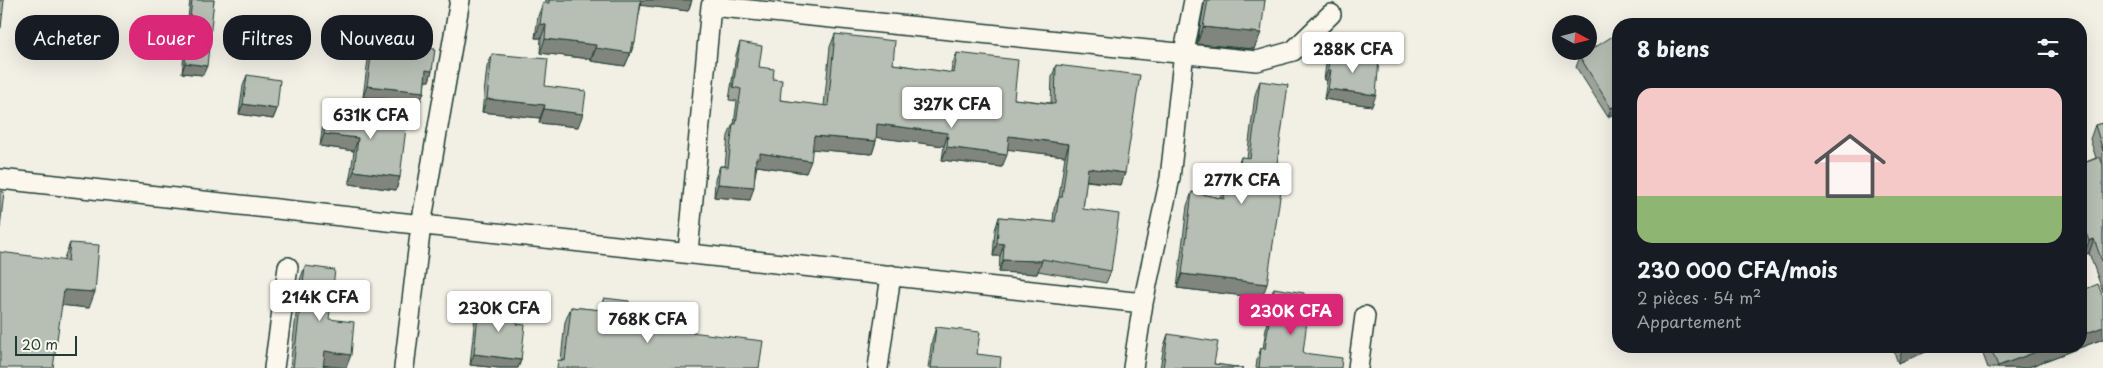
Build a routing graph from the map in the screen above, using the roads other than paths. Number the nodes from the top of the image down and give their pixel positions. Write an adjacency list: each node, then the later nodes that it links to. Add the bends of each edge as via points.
1 (460, 0): 6 (street)
2 (1194, 0): 4 (street)
3 (1332, 14): 4 (street, via 1293,51 1257,61)
4 (1184, 52): 7 (street, via 711,6); 10 (street, via 1170,178)
5 (0, 179): 6 (street)
6 (421, 225): 7 (street); 13 (street)
7 (688, 252): 9 (street)
8 (288, 268): 12 (street)
9 (891, 275): 10 (street); 14 (street)
10 (1143, 303): 15 (street)
11 (1365, 316): 16 (street)
12 (274, 368)
13 (404, 368)
14 (878, 368)
15 (1133, 368)
16 (1358, 368)

